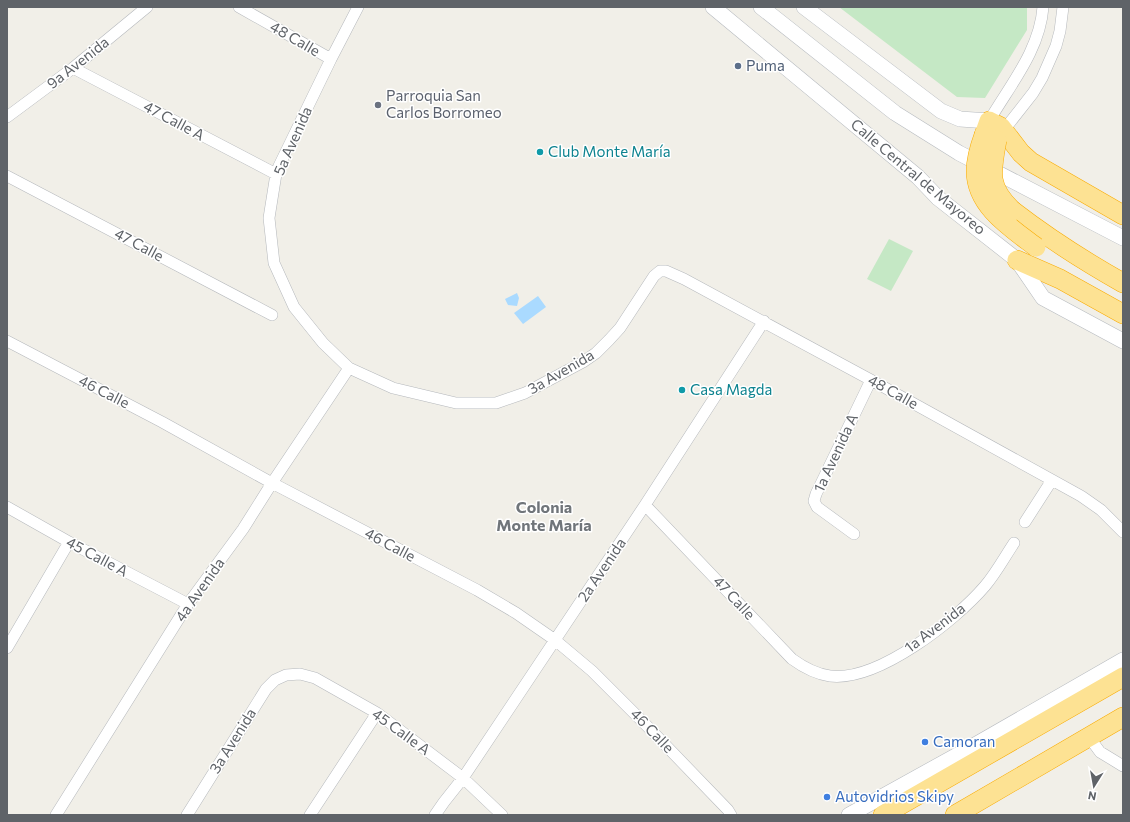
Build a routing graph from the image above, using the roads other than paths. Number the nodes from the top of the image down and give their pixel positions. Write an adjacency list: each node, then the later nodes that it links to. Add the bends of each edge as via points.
1 (147, 7): 10 (street, 9a Avenida)
2 (239, 7): 9 (street, 48 Calle)
3 (358, 7): 9 (street, 5a Avenida)
4 (713, 7): 17 (main road, Calle Central de Mayoreo, via 918,177 938,198)
5 (760, 7): 16 (main road, via 914,126 959,153)
6 (804, 7): 12 (main road, via 941,111)
7 (1043, 7): 12 (street, via 1042,22 1036,41 1011,86)
8 (1063, 7): 12 (street, via 1056,46 1042,78 1033,93)
9 (331, 59): 13 (street, 5a Avenida)
10 (73, 68): 11 (street, 9a Avenida); 13 (street, 47 Calle A)
11 (7, 117)
12 (993, 132): 15 (highway, via 1031,162); 19 (highway, bridge, via 976,166 980,192 995,213 1036,246); 20 (highway, bridge, via 993,181 1006,204 1048,237)
13 (276, 174): 27 (street, 5a Avenida, via 269,218 274,263 294,307 323,343)
14 (7, 176): 23 (street, 47 Calle)
15 (1123, 215)
16 (1123, 238)
17 (1017, 260): 19 (highway); 26 (main road, Calle Central de Mayoreo, via 1043,298)
18 (654, 276): 24 (street, 48 Calle, via 660,271 666,271); 27 (street, 3a Avenida, via 620,328 600,349 583,362 525,393 496,403 456,403 393,388)
19 (1060, 279): 21 (highway)
20 (1123, 283)
21 (1114, 306): 22 (highway)
22 (1123, 314)
23 (272, 315)
24 (764, 321): 28 (street, 48 Calle); 31 (street, 2a Avenida)
25 (7, 341): 30 (street, 46 Calle)
26 (1123, 341)
27 (349, 368): 30 (street, 4a Avenida)
28 (871, 380): 29 (street, 48 Calle); 35 (street, 1a Avenida A, via 814,501 817,507)
29 (1052, 480): 33 (street); 34 (street, 48 Calle, via 1081,496)
30 (272, 483): 38 (street, 4a Avenida, via 243,530); 39 (street, 46 Calle, via 477,590)
31 (646, 505): 39 (street, 2a Avenida); 43 (street, 47 Calle, via 792,659 819,674)
32 (7, 507): 36 (street, 45 Calle A)
33 (1025, 522)
34 (1123, 532)
35 (854, 534)
36 (69, 542): 38 (street, 45 Calle A); 40 (street)
37 (1014, 543): 43 (street, 1a Avenida, via 984,587 962,610 932,634 891,661 866,672)
38 (188, 604): 51 (street, 4a Avenida)
39 (555, 640): 49 (street, 2a Avenida); 50 (street, 46 Calle, via 592,671)
40 (7, 648)
41 (1123, 660): 57 (main road)
42 (286, 675): 45 (street, 45 Calle A, via 300,674 315,678); 52 (street, 3a Avenida, via 266,689)
43 (831, 676)
44 (1123, 677): 58 (highway)
45 (377, 713): 49 (street, 45 Calle A); 53 (street)
46 (1123, 717): 47 (highway)
47 (1089, 737): 48 (street, via 1100,752); 59 (highway)
48 (1123, 766)
49 (463, 778): 54 (street, 2a Avenida); 55 (street, 45 Calle A)
50 (729, 813): 56 (street, 46 Calle)
51 (56, 815)
52 (187, 815)
53 (310, 815)
54 (435, 815)
55 (502, 815)
56 (740, 815)
57 (849, 815)
58 (883, 815)
59 (955, 815)

